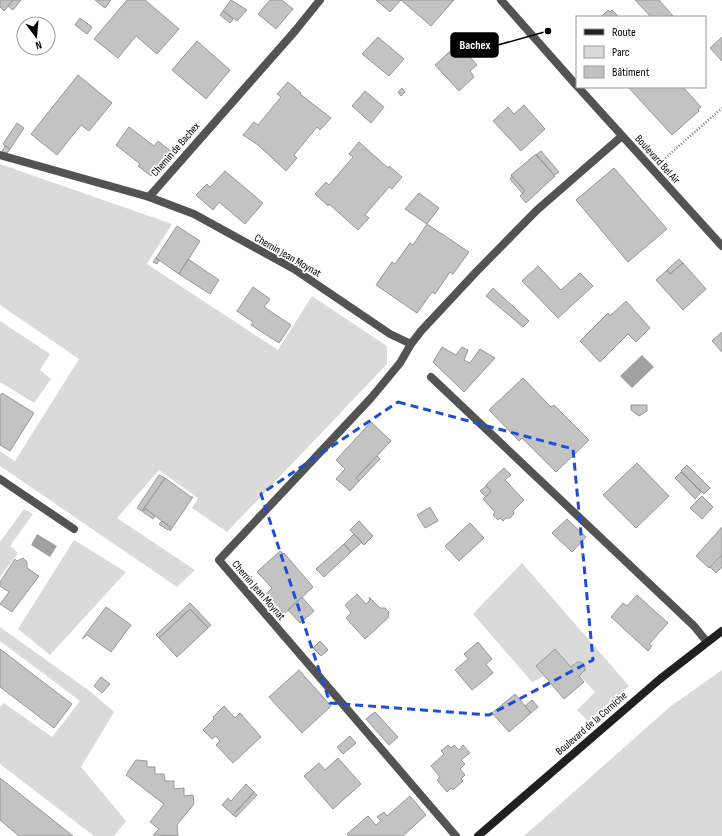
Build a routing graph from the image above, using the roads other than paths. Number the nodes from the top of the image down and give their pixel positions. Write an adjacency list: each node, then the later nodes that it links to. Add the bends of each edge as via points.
1 (320, 0): 7 (street, Chemin de Bachex)
2 (501, 0): 3 (street, Boulevard Bel Air)
3 (576, 84)
4 (580, 88): 5 (street, Boulevard Bel Air)
5 (622, 136): 8 (street, Boulevard Bel Air); 9 (street, Chemin Jean Moynat, via 517,229)
6 (0, 155): 7 (street)
7 (149, 197): 9 (street, Chemin Jean Moynat, via 194,214 281,262 390,334)
8 (722, 246)
9 (410, 344): 15 (street, Chemin Jean Moynat, via 400,363 371,398 219,560)
10 (431, 377): 14 (street, via 694,626)
11 (0, 479): 12 (street)
12 (74, 529)
13 (722, 631): 14 (street, Boulevard de la Corniche)
14 (707, 642): 16 (street, Boulevard de la Corniche, via 642,694)
15 (456, 836)
16 (478, 836)

